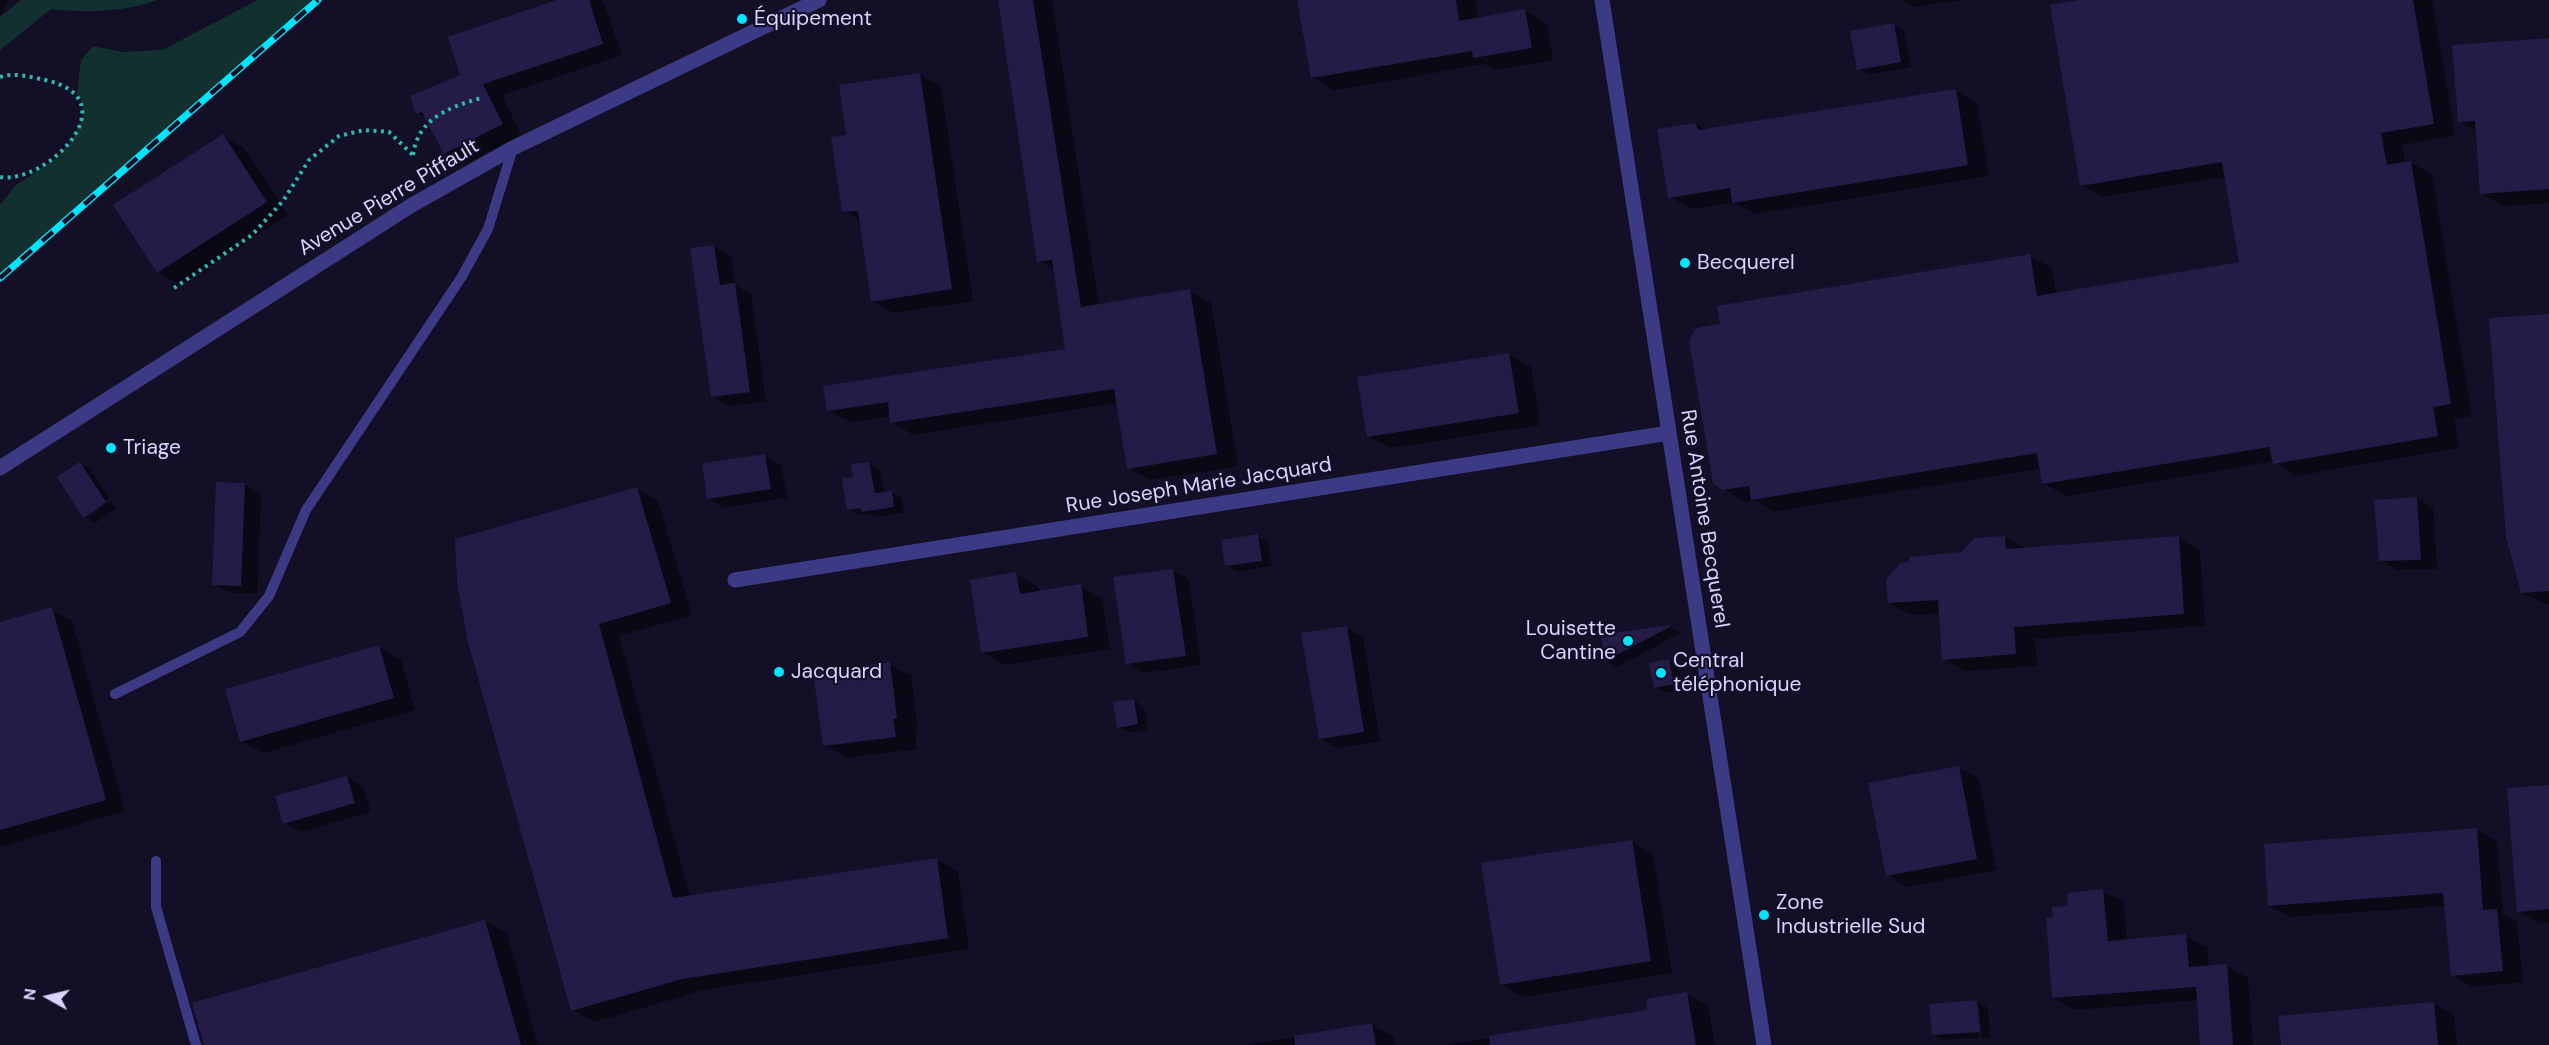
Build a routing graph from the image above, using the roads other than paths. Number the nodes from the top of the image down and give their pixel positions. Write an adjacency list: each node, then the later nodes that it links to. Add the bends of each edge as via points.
1 (819, 0): 3 (street, Avenue Pierre Piffault)
2 (1602, 0): 4 (street, Rue Antoine Becquerel)
3 (513, 148): 5 (street, Avenue Pierre Piffault, via 412,205); 7 (lane, via 488,229 461,278 306,510 269,596 240,633)
4 (1669, 433): 6 (street, Rue Joseph Marie Jacquard); 10 (street, Rue Antoine Becquerel)
5 (0, 468)
6 (735, 580)
7 (115, 694)
8 (156, 861): 9 (lane, via 156,907)
9 (196, 1045)
10 (1764, 1045)

